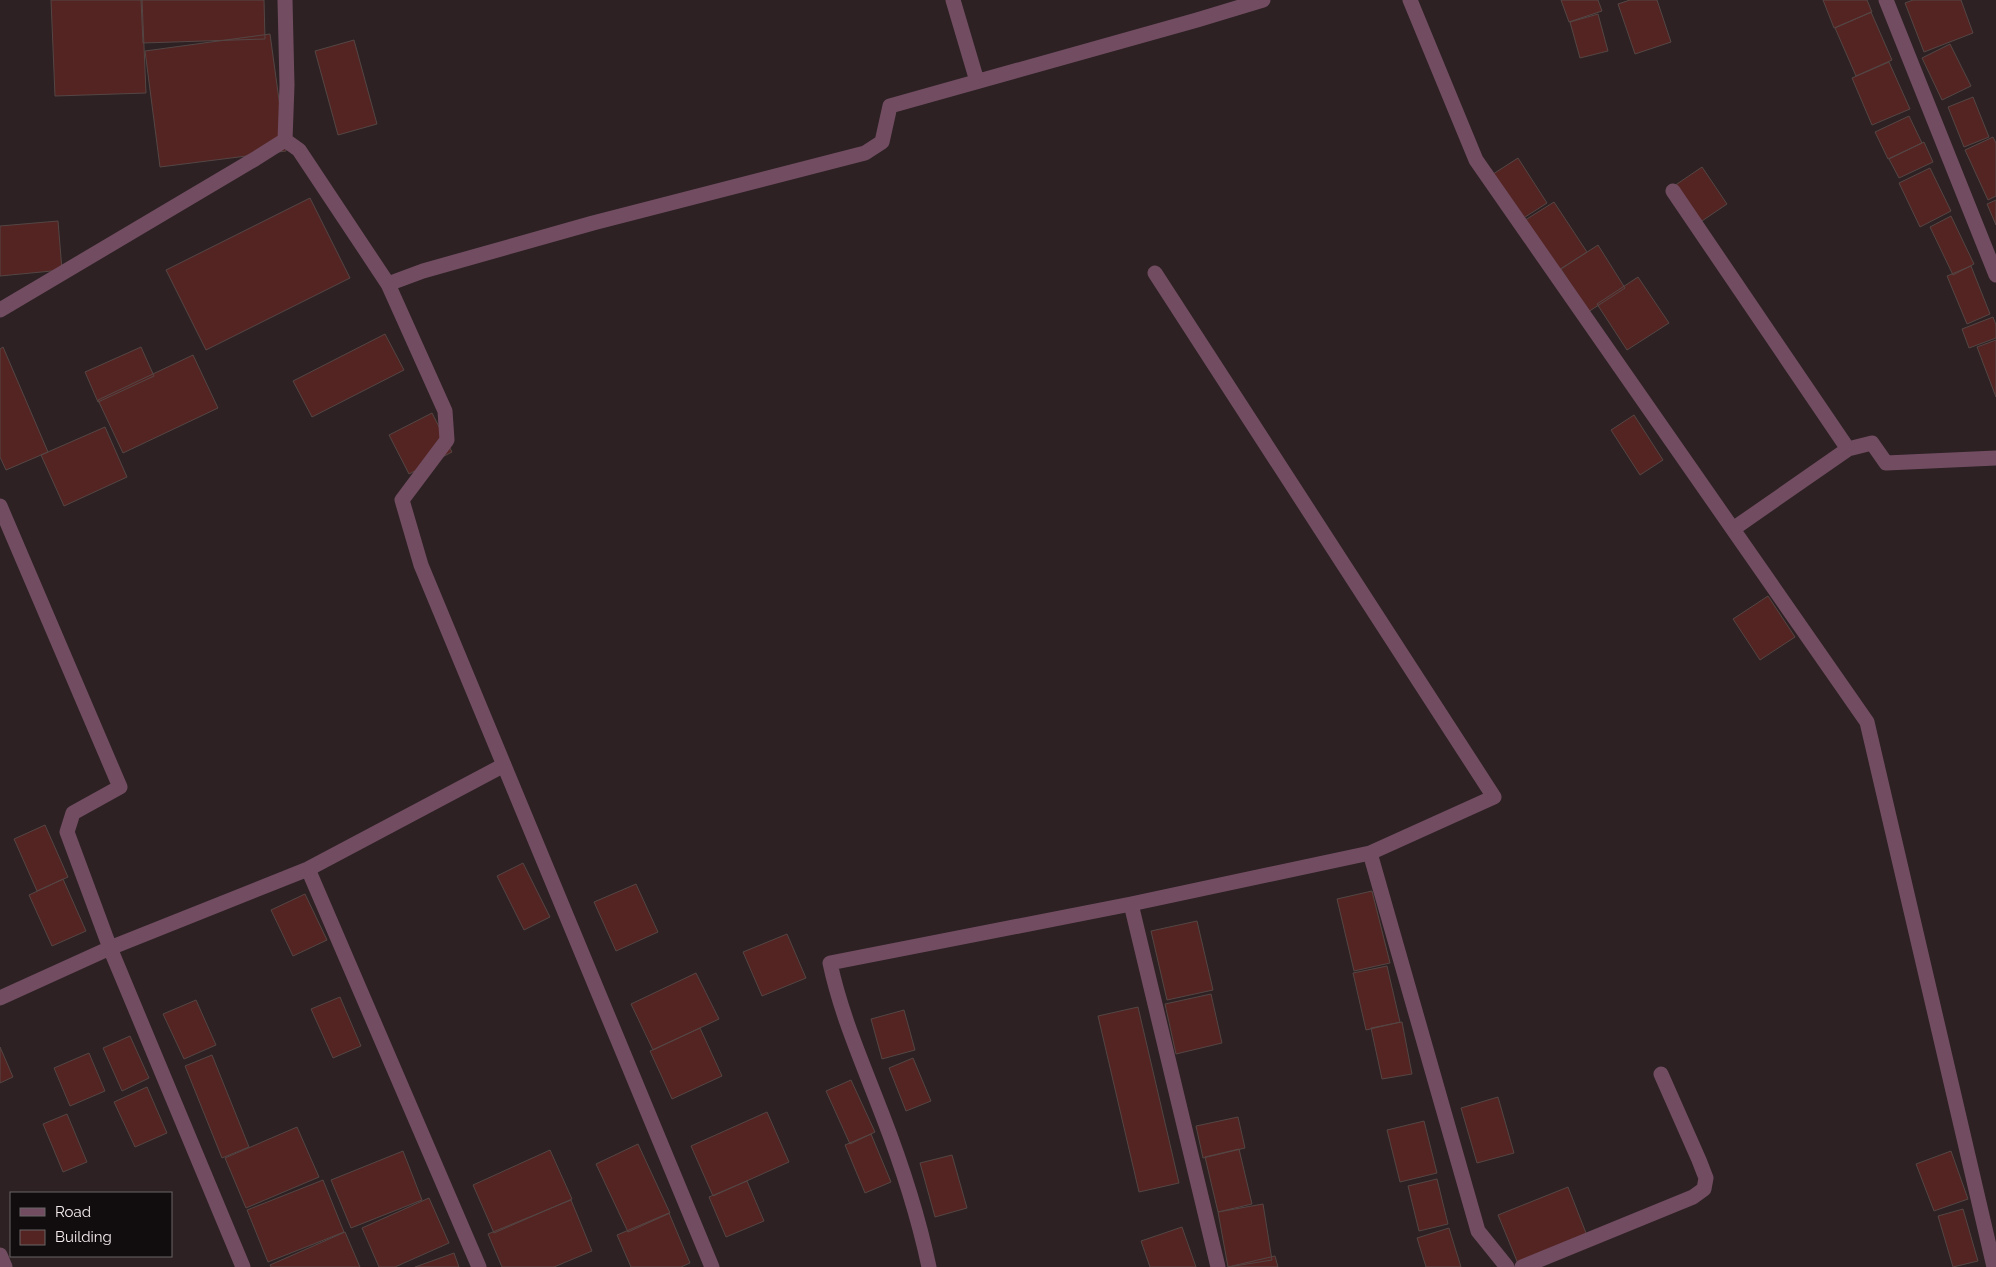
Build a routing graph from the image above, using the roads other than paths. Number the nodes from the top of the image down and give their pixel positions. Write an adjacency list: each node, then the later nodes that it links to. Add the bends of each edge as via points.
1 (286, 0): 7 (street)
2 (953, 0): 6 (street)
3 (1263, 0): 6 (street)
4 (1410, 0): 16 (street, via 1476,160)
5 (1886, 0): 10 (street)
6 (978, 81): 11 (street, via 890,106 882,142 865,153 593,223)
7 (285, 140): 11 (street, via 299,150); 12 (street)
8 (1673, 191): 13 (street)
9 (1155, 273): 18 (street, via 1494,797)
10 (1996, 275)
11 (388, 284): 17 (street, via 445,411 446,420 447,440 402,500 421,565)
12 (0, 310)
13 (1848, 449): 14 (street, via 1872,444 1886,463); 16 (street)
14 (1996, 458)
15 (0, 506): 21 (street, via 120,787 73,813 67,832)
16 (1733, 529): 33 (street, via 1867,722)
17 (504, 765): 19 (street); 28 (street)
18 (1370, 853): 20 (street); 31 (street, via 1478,1231)
19 (308, 869): 21 (street); 27 (street)
20 (1131, 904): 29 (street, via 830,963 837,997 883,1116 915,1212); 30 (street)
21 (110, 948): 22 (street); 26 (street)
22 (0, 998)
23 (1661, 1074): 32 (street, via 1706,1178 1704,1189)
24 (0, 1255): 25 (street)
25 (5, 1267)
26 (243, 1267)
27 (479, 1267)
28 (712, 1267)
29 (929, 1267)
30 (1218, 1267)
31 (1507, 1267)
32 (1522, 1267)
33 (1994, 1267)

